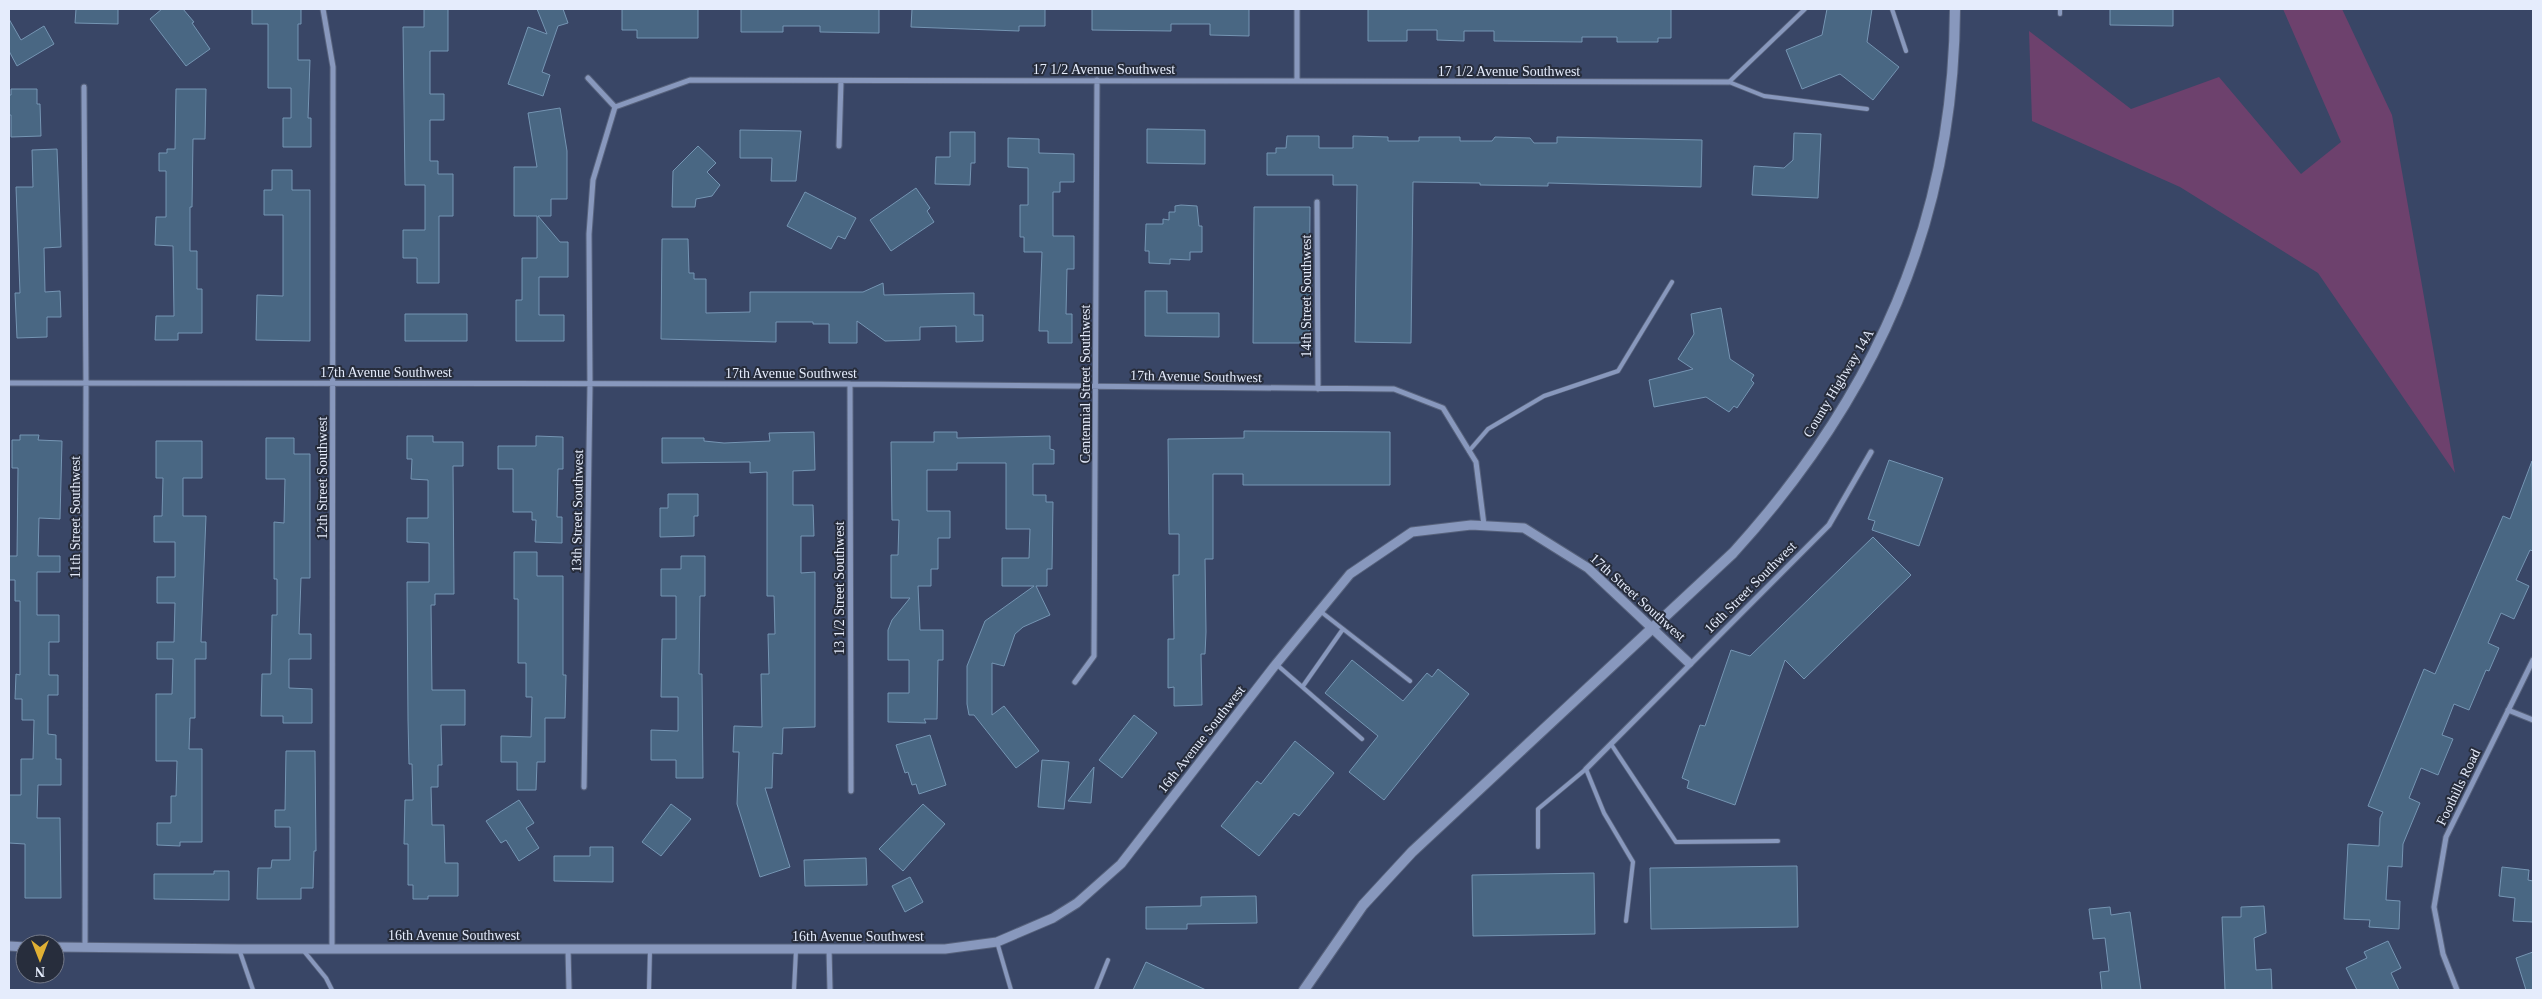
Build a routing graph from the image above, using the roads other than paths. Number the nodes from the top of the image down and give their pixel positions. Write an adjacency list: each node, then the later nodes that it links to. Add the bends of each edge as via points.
1 (323, 9): 22 (street, 12th Street Southwest, via 333,67)
2 (1297, 9): 12 (street)
3 (1805, 9): 13 (lane)
4 (1892, 9): 8 (lane)
5 (1956, 9): 31 (main road, County Highway 14A, via 1949,115 1932,204 1910,273 1881,342 1808,460 1770,512 1733,553)
6 (2060, 9): 7 (lane)
7 (2060, 14)
8 (1906, 51)
9 (588, 78): 15 (street)
10 (1097, 80): 11 (street, 17 1/2 Avenue Southwest); 12 (street, 17 1/2 Avenue Southwest); 25 (street, Centennial Street Southwest)
11 (841, 81): 15 (street, 17 1/2 Avenue Southwest, via 690,80); 17 (street)
12 (1297, 81): 13 (street, 17 1/2 Avenue Southwest)
13 (1729, 82): 16 (lane, via 1764,96)
14 (84, 87): 21 (street, 11th Street Southwest)
15 (615, 107): 24 (street, 13th Street Southwest, via 593,180 589,234)
16 (1867, 109)
17 (840, 146)
18 (1317, 202): 26 (street, 14th Street Southwest)
19 (1672, 282): 27 (lane, via 1618,371 1544,396 1488,429)
20 (9, 383): 21 (street, 17th Avenue Southwest)
21 (86, 383): 22 (street, 17th Avenue Southwest); 51 (street, 11th Street Southwest)
22 (334, 383): 24 (street, 17th Avenue Southwest); 53 (street, 12th Street Southwest)
23 (850, 384): 24 (street, 17th Avenue Southwest); 25 (street, 17th Avenue Southwest); 45 (street, 13 1/2 Street Southwest)
24 (590, 385): 44 (street, 13th Street Southwest)
25 (1095, 386): 26 (street, 17th Avenue Southwest); 37 (street, Centennial Street Southwest, via 1094,656)
26 (1318, 389): 27 (street, 17th Avenue Southwest, via 1394,389 1443,408)
27 (1469, 451): 29 (street, 17th Avenue Southwest, via 1476,462)
28 (1871, 452): 34 (street, 16th Street Southwest, via 1829,525)
29 (1484, 525): 30 (street, 16th Avenue Southwest, via 1412,532 1350,574); 31 (street, 17th Street Southwest, via 1524,528 1588,568)
30 (1320, 611): 32 (lane); 35 (street, 16th Avenue Southwest)
31 (1651, 627): 34 (street, 17th Street Southwest); 68 (main road, County Highway 14A, via 1412,852 1363,905)
32 (1342, 629): 36 (lane); 38 (lane)
33 (2533, 660): 39 (street, Foothills Road)
34 (1690, 663): 42 (street, 16th Street Southwest)
35 (1276, 664): 38 (lane); 49 (street, 16th Avenue Southwest, via 1121,864 1077,903 1053,918)
36 (1410, 681)
37 (1074, 682)
38 (1303, 686): 41 (lane)
39 (2508, 710): 40 (street); 69 (street, Foothills Road, via 2446,837 2434,907 2443,954)
40 (2533, 720)
41 (1362, 739)
42 (1611, 744): 43 (street, 16th Street Southwest); 46 (lane, via 1676,842)
43 (1586, 769): 47 (lane, via 1538,809); 48 (lane, via 1604,813 1632,862)
44 (584, 787)
45 (851, 791)
46 (1778, 841)
47 (1538, 847)
48 (1626, 921)
49 (997, 942): 58 (street, 16th Avenue Southwest, via 945,949); 66 (lane)
50 (65, 947): 51 (street, 16th Avenue Southwest)
51 (85, 947): 54 (street, 16th Avenue Southwest)
52 (302, 948): 53 (street, 16th Avenue Southwest); 54 (street, 16th Avenue Southwest); 61 (lane)
53 (332, 948): 55 (street, 16th Avenue Southwest)
54 (239, 949): 60 (lane)
55 (568, 949): 56 (street, 16th Avenue Southwest); 62 (street)
56 (650, 949): 57 (street, 16th Avenue Southwest); 63 (lane)
57 (796, 949): 58 (street, 16th Avenue Southwest); 64 (lane)
58 (829, 949): 65 (street)
59 (1108, 960): 67 (lane)
60 (253, 990)
61 (332, 990)
62 (569, 990)
63 (649, 990)
64 (794, 990)
65 (830, 990)
66 (1011, 990)
67 (1096, 990)
68 (1304, 990)
69 (2457, 990)

